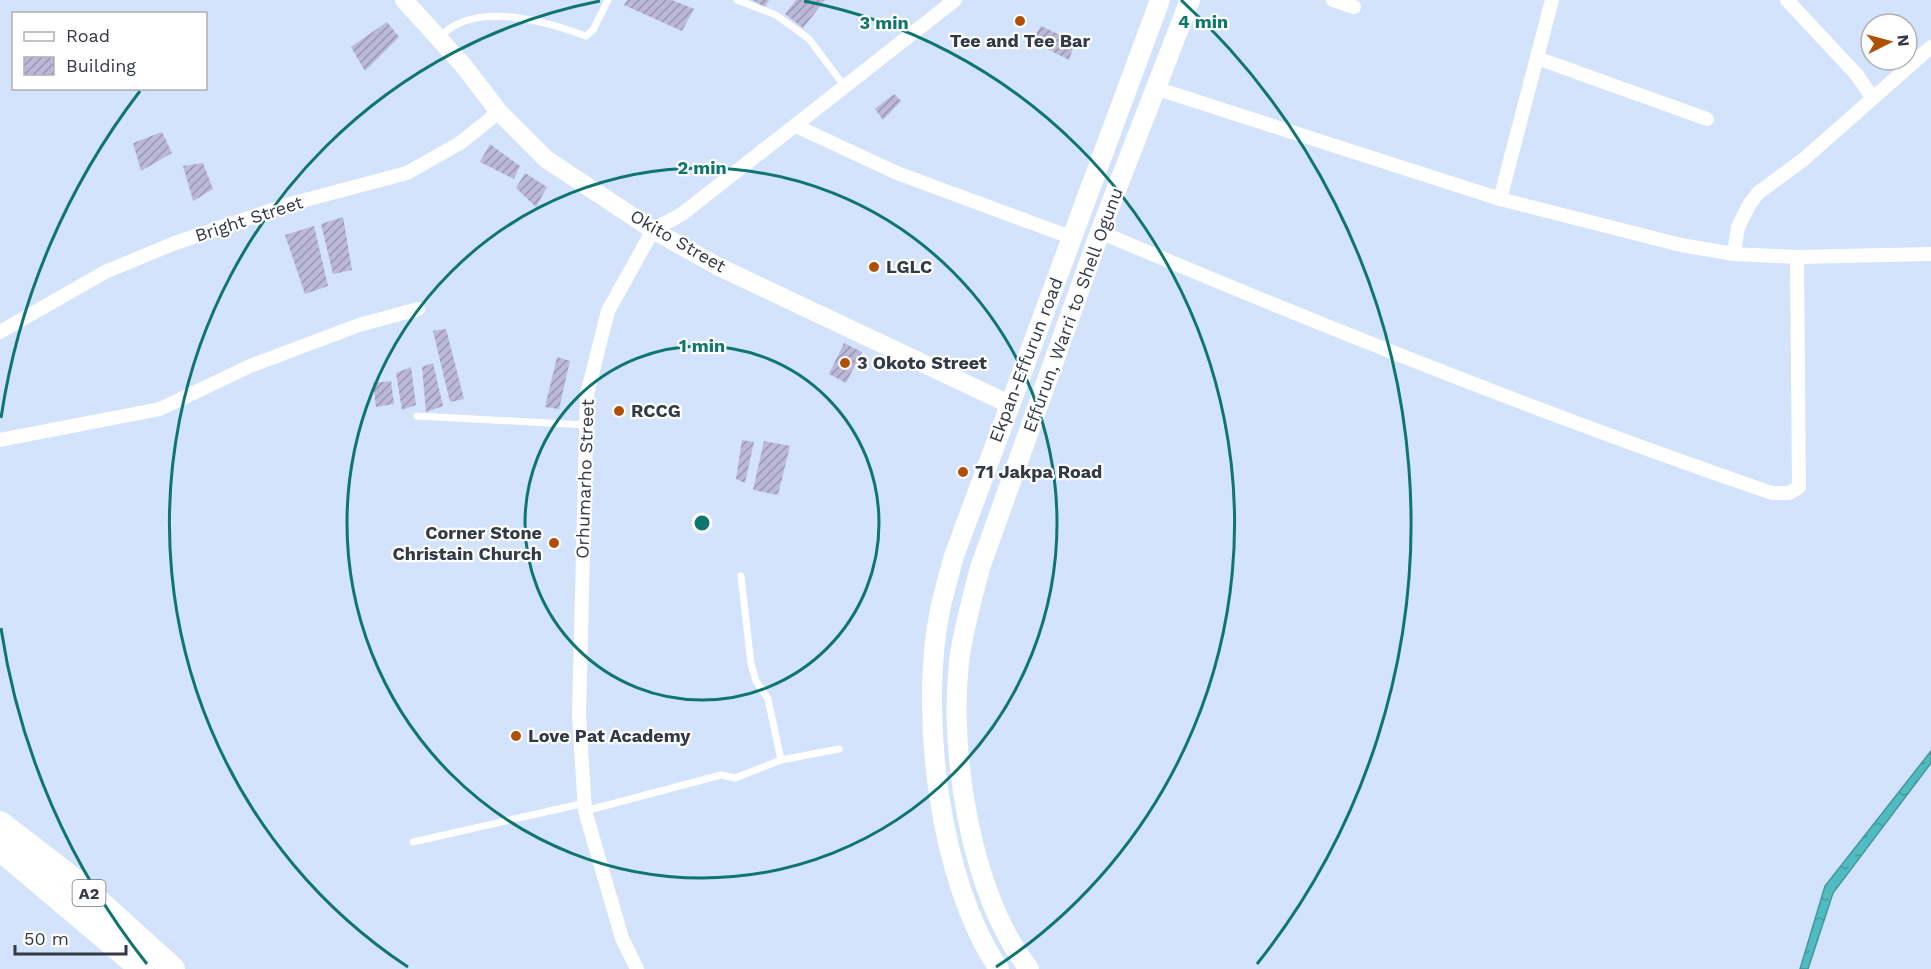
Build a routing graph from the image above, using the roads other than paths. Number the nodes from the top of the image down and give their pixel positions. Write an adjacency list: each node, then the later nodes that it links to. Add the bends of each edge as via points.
1 (404, 0): 11 (street, Okito Street)
2 (608, 0): 11 (lane, via 586,36 553,24 507,15 470,15 448,26)
3 (736, 0): 14 (lane, via 776,15 808,39)
4 (955, 0): 14 (street)
5 (1160, 0): 23 (main road, Ekpan-Effurun road)
6 (1190, 0): 15 (main road, Effurun, Warri to Shell Ogunu)
7 (1333, 0): 10 (street)
8 (1552, 0): 13 (street)
9 (1788, 0): 16 (street, via 1857,75)
10 (1354, 7)
11 (439, 38): 17 (street, Okito Street)
12 (1931, 46): 16 (street)
13 (1537, 58): 18 (street); 20 (street)
14 (845, 87): 19 (street)
15 (1155, 88): 20 (street); 22 (main road, Effurun, Warri to Shell Ogunu)
16 (1872, 97): 24 (street, via 1804,159 1758,193 1738,227)
17 (500, 112): 21 (street, Okito Street, via 546,159); 28 (street, Bright Street, via 460,143 407,173 290,204 175,243 105,272)
18 (1707, 119)
19 (796, 126): 21 (street, via 682,214); 23 (street, via 897,173)
20 (1500, 199): 24 (street, via 1616,230)
21 (653, 230): 29 (street, Okito Street, via 717,266); 31 (street, Orhumarho Street, via 608,311 587,394)
22 (1100, 232): 26 (street, via 1292,314 1772,493 1789,493 1799,487); 34 (main road, Effurun, Warri to Shell Ogunu)
23 (1073, 238): 29 (main road, Ekpan-Effurun road)
24 (1734, 254): 26 (street)
25 (1931, 254): 26 (street)
26 (1797, 257)
27 (418, 309): 32 (street, via 359,325 250,366 160,409)
28 (0, 332)
29 (1009, 404): 33 (main road, Ekpan-Effurun road)
30 (417, 416): 31 (lane)
31 (586, 425): 38 (street, Orhumarho Street, via 579,715)
32 (0, 440)
33 (954, 556): 34 (main road); 45 (main road, Ekpan-Effurun road, via 940,611 933,669 937,767 951,862 978,933)
34 (980, 568): 46 (main road, Effurun, Warri to Shell Ogunu, via 959,661 956,711 965,799 986,887 1000,924)
35 (741, 576): 37 (lane, via 751,664 768,699)
36 (839, 749): 37 (lane)
37 (781, 760): 38 (lane, via 735,778 721,775)
38 (585, 807): 40 (lane); 44 (street, Orhumarho Street, via 622,938)
39 (0, 823): 43 (highway, A2, via 78,883)
40 (413, 842)
41 (0, 849): 42 (highway, A2)
42 (142, 969)
43 (173, 969)
44 (638, 969)
45 (999, 969)
46 (1029, 969)

